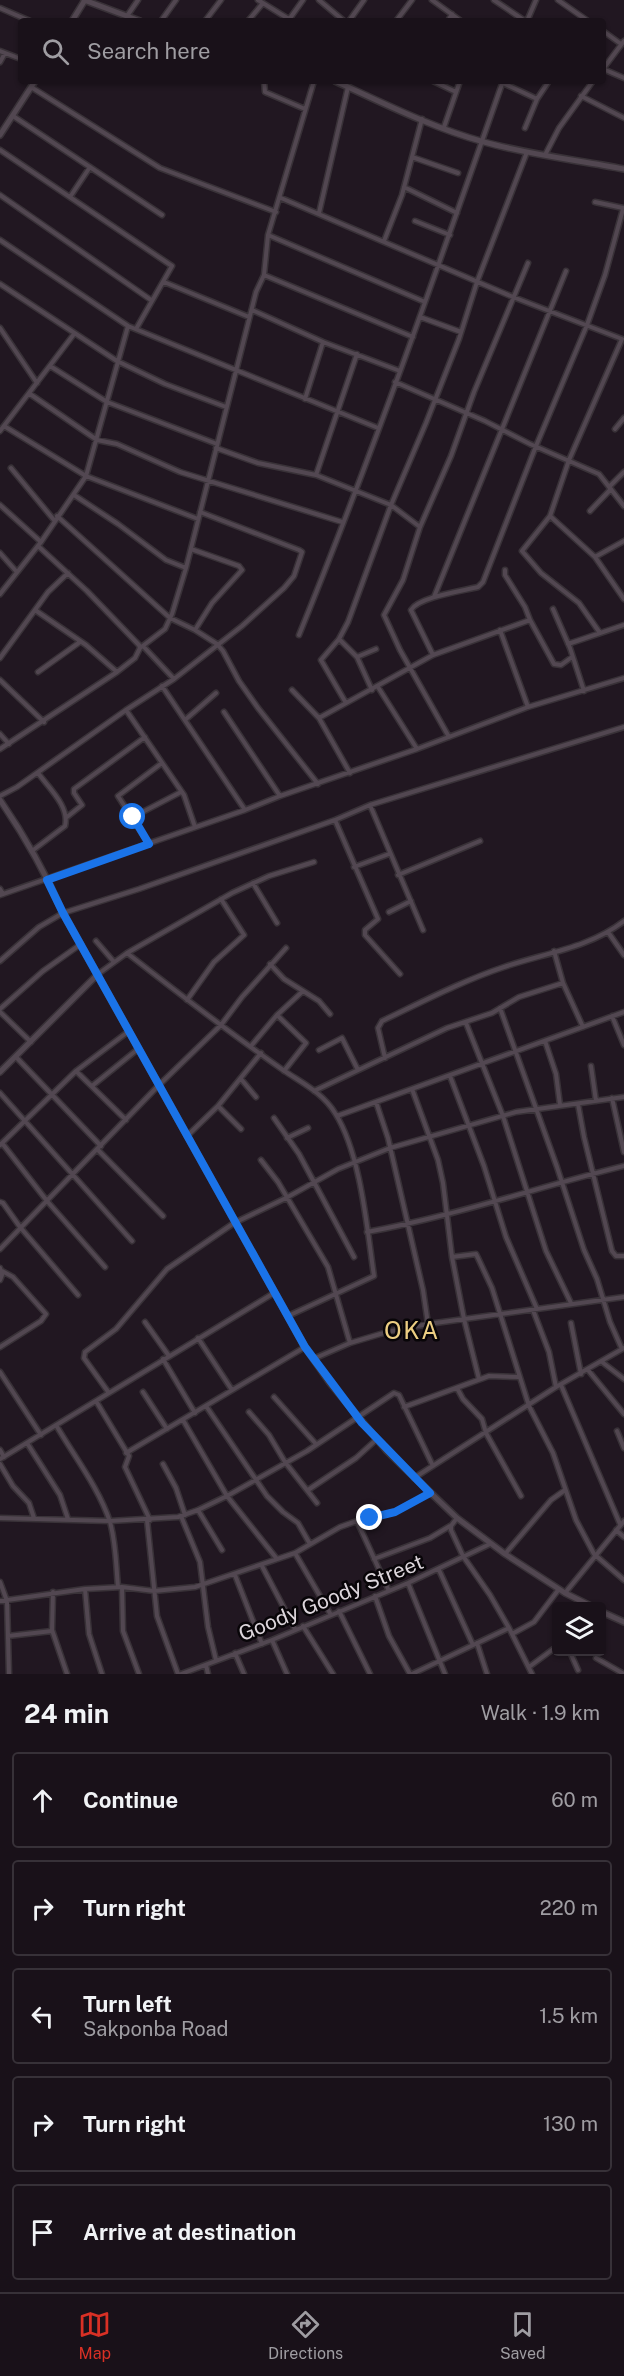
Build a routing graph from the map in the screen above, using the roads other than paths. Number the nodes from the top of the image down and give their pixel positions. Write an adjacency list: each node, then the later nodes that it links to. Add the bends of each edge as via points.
1 (138, 0): 16 (street)
2 (176, 0): 20 (street)
3 (221, 0): 21 (street)
4 (303, 0): 24 (street)
5 (319, 0): 25 (street)
6 (364, 0): 26 (street)
7 (412, 0): 27 (street)
8 (432, 0): 15 (street)
9 (494, 0): 30 (street)
10 (536, 0): 31 (street)
11 (558, 0): 32 (street)
12 (87, 1): 16 (main road); 18 (main road)
13 (260, 1): 22 (street); 23 (street)
14 (0, 8): 17 (street)
15 (452, 14): 28 (street); 29 (street)
16 (127, 16): 19 (main road)
17 (23, 18)
18 (74, 18)
19 (132, 18)
20 (163, 18)
21 (207, 18)
22 (250, 18)
23 (287, 18)
24 (291, 18)
25 (340, 18)
26 (351, 18)
27 (398, 18)
28 (450, 18)
29 (457, 18)
30 (521, 18)
31 (527, 18)
32 (584, 18)
33 (606, 33): 34 (street)
34 (623, 42): 39 (street)
35 (0, 51): 36 (street)
36 (5, 54): 37 (street); 38 (street)
37 (18, 58)
38 (0, 62)
39 (606, 65)
40 (606, 70): 41 (street)
41 (624, 78)
42 (33, 84): 52 (main road)
43 (264, 84): 57 (street, via 265,93)
44 (313, 84): 57 (street)
45 (342, 84): 53 (main road)
46 (439, 84): 54 (street)
47 (459, 84): 54 (street)
48 (502, 84): 64 (street)
49 (507, 84): 56 (street)
50 (547, 84): 56 (street)
51 (591, 84): 55 (street)
52 (31, 87): 58 (main road); 78 (street, via 160,168)
53 (348, 87): 60 (main road); 79 (street)
54 (456, 92): 61 (street)
55 (581, 96): 59 (street); 67 (street)
56 (537, 99): 62 (street)
57 (304, 109): 75 (street)
58 (12, 116): 63 (main road); 69 (street)
59 (624, 118)
60 (422, 119): 61 (main road); 68 (street)
61 (444, 127): 64 (main road)
62 (525, 128)
63 (0, 135)
64 (483, 142): 66 (main road); 80 (street)
65 (0, 150): 74 (street)
66 (527, 152): 67 (main road); 92 (street)
67 (545, 155): 70 (main road)
68 (412, 157): 71 (street); 72 (street)
69 (90, 167): 74 (street); 81 (street)
70 (624, 169)
71 (458, 173)
72 (405, 187): 80 (street); 86 (street)
73 (0, 195): 95 (street)
74 (70, 198): 91 (street, via 172,266)
75 (281, 198): 78 (street); 79 (street)
76 (595, 202): 77 (street)
77 (624, 209): 101 (street)
78 (276, 212): 84 (street)
79 (319, 213): 86 (street)
80 (458, 213): 83 (street)
81 (162, 215)
82 (415, 221): 83 (street)
83 (450, 235): 88 (street)
84 (268, 236): 90 (street); 96 (street)
85 (0, 240): 102 (street)
86 (384, 241): 88 (street)
87 (528, 263): 94 (street)
88 (439, 264): 92 (street); 96 (street)
89 (566, 271): 98 (street)
90 (264, 275): 97 (street); 107 (street)
91 (164, 282): 95 (street); 99 (street)
92 (477, 282): 94 (street); 105 (street)
93 (0, 284): 106 (street)
94 (513, 297): 98 (street); 123 (street)
95 (150, 300): 104 (street)
96 (425, 302): 100 (street)
97 (252, 310): 99 (street); 109 (street)
98 (552, 311): 101 (street); 127 (street)
99 (249, 317): 113 (street)
100 (420, 317): 105 (street); 107 (street)
101 (587, 325): 108 (street); 132 (street)
102 (128, 326): 104 (street); 111 (street)
103 (0, 328): 116 (street)
104 (136, 329): 113 (street)
105 (461, 332): 119 (street)
106 (74, 334): 111 (street); 112 (street)
107 (413, 337): 114 (street)
108 (623, 337): 133 (street)
109 (323, 342): 110 (street); 118 (street)
110 (357, 354): 114 (street); 122 (street)
111 (117, 361): 120 (street); 121 (street)
112 (50, 366): 116 (street); 120 (street)
113 (236, 371): 118 (street); 121 (street)
114 (400, 371): 115 (street)
115 (395, 382): 119 (street); 126 (street)
116 (37, 384): 117 (street)
117 (30, 394): 125 (street); 130 (street)
118 (305, 399): 122 (street)
119 (434, 400): 123 (street); 143 (street)
120 (107, 402): 130 (street); 131 (street)
121 (226, 407): 131 (street)
122 (337, 412): 126 (street); 136 (street)
123 (466, 414): 127 (street); 151 (street)
124 (624, 418): 128 (street)
125 (4, 426): 129 (street); 137 (street)
126 (378, 428): 140 (street)
127 (502, 429): 132 (street); 162 (street)
128 (615, 429)
129 (0, 431)
130 (97, 440): 137 (street); 138 (street, via 117,444)
131 (216, 446): 136 (street, via 258,463); 138 (street)
132 (536, 446): 133 (street); 162 (street, via 481,585)
133 (569, 460): 139 (street, via 599,474); 147 (street)
134 (11, 468): 148 (street)
135 (624, 472): 139 (street)
136 (316, 475): 140 (street)
137 (86, 476): 141 (street); 149 (street)
138 (208, 480): 146 (street); 150 (street)
139 (610, 488): 144 (street); 145 (street)
140 (354, 490): 143 (street); 150 (street)
141 (74, 495): 148 (street); 157 (street, via 166,560)
142 (0, 505): 153 (street)
143 (391, 505): 151 (street); 173 (street)
144 (624, 506)
145 (590, 511)
146 (200, 512): 149 (street); 175 (street, via 302,552 294,576 284,588)
147 (550, 516): 156 (street); 171 (street, via 523,553 579,603)
148 (56, 518): 153 (street); 166 (street)
149 (198, 519): 154 (street)
150 (342, 522): 172 (street)
151 (420, 527): 183 (street, via 403,580 384,615)
152 (624, 541): 156 (street)
153 (40, 544): 159 (street); 160 (street)
154 (191, 549): 157 (street); 169 (street, via 242,570 212,603)
155 (0, 554): 159 (street)
156 (595, 557): 163 (street)
157 (186, 568): 166 (street)
158 (505, 570): 167 (street)
159 (16, 571): 161 (street)
160 (68, 573): 165 (street); 177 (street)
161 (0, 594)
162 (434, 597): 179 (street, via 411,610)
163 (624, 599)
164 (553, 609): 176 (street)
165 (35, 610): 174 (street); 182 (street)
166 (170, 618): 169 (street); 177 (street, via 165,628)
167 (531, 620): 170 (street); 181 (street, via 554,664 561,665)
168 (624, 625): 171 (street)
169 (195, 630): 175 (street)
170 (500, 630): 179 (street); 196 (street)
171 (597, 632): 176 (street)
172 (299, 635)
173 (339, 639): 180 (street); 195 (street, via 321,660)
174 (78, 640): 184 (street); 185 (street)
175 (217, 644): 187 (street); 212 (street, via 258,708)
176 (568, 644): 181 (street)
177 (142, 647): 185 (street); 187 (street)
178 (376, 649): 180 (street)
179 (434, 655): 183 (street)
180 (357, 657): 192 (street)
181 (573, 657): 193 (street)
182 (0, 658)
183 (410, 666): 190 (street); 205 (street)
184 (38, 672)
185 (117, 672): 201 (street)
186 (624, 678): 193 (street)
187 (174, 679): 189 (street)
188 (0, 680): 201 (street)
189 (162, 686): 197 (street); 200 (street)
190 (378, 687): 192 (street); 208 (street)
191 (292, 690): 199 (street)
192 (372, 690): 195 (street)
193 (584, 691): 196 (street)
194 (216, 693): 200 (street)
195 (346, 703): 199 (street)
196 (528, 707): 205 (street)
197 (126, 710): 204 (street); 210 (street)
198 (224, 712): 214 (street)
199 (319, 718): 211 (street)
200 (185, 720): 217 (street)
201 (44, 722): 206 (street)
202 (624, 727): 216 (street)
203 (0, 734): 206 (street)
204 (145, 737): 209 (street); 218 (street, via 74,789 82,805)
205 (449, 737): 208 (street)
206 (9, 744): 207 (street)
207 (0, 749)
208 (417, 749): 211 (street)
209 (162, 763): 213 (street); 219 (street, via 118,796)
210 (38, 773): 215 (street); 218 (street)
211 (350, 773): 212 (street)
212 (318, 784): 214 (street)
213 (181, 792): 219 (street); 221 (street)
214 (279, 796): 217 (street)
215 (0, 798): 224 (main road)
216 (370, 805): 220 (street); 225 (street)
217 (245, 810): 221 (street)
218 (67, 816): 224 (street, via 65,826)
219 (133, 817): 223 (street)
220 (335, 820): 227 (street); 236 (street)
221 (195, 827): 223 (street)
222 (480, 841): 228 (street)
223 (149, 844): 229 (street)
224 (31, 851): 229 (main road)
225 (389, 854): 227 (street); 228 (street)
226 (314, 862): 230 (street)
227 (354, 867): 251 (street, via 378,919 365,930 365,935)
228 (398, 875): 234 (street)
229 (47, 880): 232 (street); 236 (main road)
230 (253, 883): 233 (street); 238 (street)
231 (0, 889): 232 (street)
232 (1, 895)
233 (221, 899): 245 (street); 254 (street, via 244,935 214,962)
234 (411, 901): 235 (street); 239 (street)
235 (389, 912)
236 (63, 913): 242 (main road); 247 (street, via 39,927)
237 (624, 921): 240 (street)
238 (277, 923)
239 (423, 930)
240 (608, 932): 244 (street, via 576,947); 246 (street)
241 (96, 941): 248 (street)
242 (81, 944): 250 (main road); 256 (street, via 43,971)
243 (286, 948): 249 (street)
244 (554, 951): 252 (street); 274 (street, via 501,968 382,1021 378,1028)
245 (127, 953): 248 (street); 254 (street)
246 (624, 955)
247 (0, 961)
248 (114, 962): 250 (street)
249 (270, 964): 253 (street); 262 (street)
250 (98, 974): 264 (main road); 266 (main road)
251 (400, 974)
252 (563, 983): 255 (street, via 519,997); 263 (street)
253 (303, 991): 258 (street); 259 (street)
254 (187, 1000): 262 (street)
255 (500, 1008): 261 (street); 271 (street)
256 (0, 1010): 266 (street)
257 (624, 1012): 260 (street)
258 (330, 1014)
259 (277, 1015): 268 (street); 280 (street, via 306,1043)
260 (612, 1016): 263 (street); 267 (street)
261 (466, 1023): 274 (street); 275 (street)
262 (221, 1025): 268 (street); 283 (street)
263 (583, 1027): 265 (street)
264 (129, 1031): 269 (main road); 279 (street)
265 (545, 1041): 271 (street); 295 (street, via 556,1074)
266 (32, 1042): 273 (main road)
267 (624, 1045)
268 (251, 1046): 272 (street)
269 (138, 1049): 283 (main road); 284 (street)
270 (319, 1050): 278 (street, via 342,1038)
271 (516, 1052): 275 (street); 297 (street)
272 (261, 1053): 280 (street); 282 (street)
273 (16, 1057): 277 (main road); 288 (street)
274 (385, 1058): 278 (street)
275 (482, 1065): 281 (street); 299 (street)
276 (591, 1066): 292 (street)
277 (2, 1068)
278 (358, 1070): 286 (street)
279 (76, 1071): 284 (street); 288 (street)
280 (284, 1071): 286 (street)
281 (450, 1076): 285 (street); 303 (street)
282 (241, 1079): 289 (street); 296 (street)
283 (159, 1085): 301 (street); 306 (main road)
284 (92, 1086): 301 (street)
285 (412, 1089): 293 (street); 307 (street)
286 (314, 1091): 298 (street)
287 (0, 1093): 302 (street)
288 (53, 1094): 302 (street); 310 (street)
289 (256, 1097)
290 (624, 1097): 291 (street)
291 (612, 1098): 292 (street); 312 (street)
292 (596, 1101): 294 (street)
293 (376, 1102): 298 (street); 311 (street)
294 (578, 1104): 295 (street); 316 (street)
295 (560, 1105): 297 (street)
296 (218, 1106): 305 (street); 306 (street)
297 (535, 1108): 299 (street); 319 (street)
298 (337, 1116): 314 (street)
299 (503, 1116): 303 (street); 320 (street)
300 (274, 1118): 308 (street)
301 (126, 1120): 310 (street)
302 (26, 1121): 309 (street); 317 (street)
303 (469, 1125): 307 (street); 323 (street)
304 (308, 1128): 308 (street)
305 (241, 1129)
306 (188, 1136): 327 (main road)
307 (429, 1137): 311 (street); 325 (street, via 443,1183)
308 (287, 1138): 318 (street)
309 (1, 1143): 322 (street)
310 (99, 1148): 317 (street); 326 (street)
311 (390, 1148): 314 (street); 328 (street)
312 (624, 1152)
313 (261, 1160): 321 (street)
314 (354, 1161): 318 (street); 330 (street)
315 (624, 1166): 316 (street)
316 (593, 1173): 319 (street); 335 (street, via 612,1251)
317 (72, 1176): 322 (street); 331 (street)
318 (314, 1181): 321 (street); 333 (street)
319 (562, 1182): 320 (street); 343 (street)
320 (527, 1191): 323 (street); 344 (street, via 546,1251)
321 (286, 1198): 327 (street); 339 (street, via 328,1267)
322 (47, 1201): 329 (street); 336 (street)
323 (494, 1202): 325 (street); 345 (street)
324 (0, 1203): 329 (street)
325 (447, 1215): 328 (street); 334 (street)
326 (163, 1216)
327 (234, 1223): 340 (main road); 371 (street, via 167,1269 116,1329 85,1352 84,1358)
328 (407, 1225): 330 (street); 351 (street)
329 (20, 1227): 332 (street); 341 (street)
330 (367, 1232): 339 (street, via 374,1276)
331 (132, 1241)
332 (0, 1249)
333 (354, 1257)
334 (453, 1257): 346 (street, via 476,1254); 348 (street)
335 (624, 1257)
336 (105, 1267)
337 (1, 1269): 338 (street); 354 (street, via 46,1314 41,1322)
338 (0, 1280)
339 (336, 1292): 347 (street); 353 (street)
340 (274, 1293): 347 (main road); 352 (street)
341 (78, 1295)
342 (624, 1297): 343 (street)
343 (603, 1300): 344 (street); 356 (street)
344 (571, 1303): 345 (street)
345 (535, 1309): 346 (street); 367 (street)
346 (500, 1314): 348 (street); 364 (street)
347 (288, 1316): 355 (main road)
348 (464, 1319): 351 (street); 365 (street)
349 (145, 1322): 357 (street)
350 (571, 1323): 363 (street)
351 (428, 1324): 353 (street)
352 (198, 1338): 357 (street); 369 (street)
353 (350, 1343): 359 (street)
354 (0, 1347)
355 (305, 1347): 359 (main road); 369 (street)
356 (623, 1348): 360 (street)
357 (170, 1356): 358 (street)
358 (163, 1359): 371 (street); 378 (street)
359 (313, 1359): 380 (main road)
360 (602, 1362): 361 (street); 366 (street)
361 (588, 1370): 363 (street); 379 (street)
362 (0, 1372): 386 (street)
363 (581, 1374): 367 (street)
364 (519, 1377): 365 (street, via 494,1375); 375 (street)
365 (479, 1379): 368 (street)
366 (624, 1379)
367 (559, 1386): 375 (street); 415 (street)
368 (457, 1388): 376 (street); 385 (street, via 482,1419)
369 (232, 1390): 374 (street)
370 (143, 1392): 383 (street)
371 (109, 1393): 373 (street)
372 (274, 1397): 389 (street)
373 (96, 1401): 382 (street); 392 (street)
374 (206, 1406): 378 (street); 399 (street)
375 (529, 1406): 385 (street); 401 (street, via 553,1454)
376 (404, 1407): 380 (street, via 394,1393); 397 (street)
377 (249, 1412): 394 (street)
378 (195, 1413): 381 (street)
379 (624, 1414)
380 (357, 1416): 387 (main road); 389 (street)
381 (183, 1420): 383 (street); 403 (street)
382 (56, 1425): 386 (street); 413 (street)
383 (167, 1429): 392 (street)
384 (617, 1431): 390 (street)
385 (486, 1433): 397 (street); 404 (street)
386 (40, 1435): 388 (street)
387 (377, 1439): 398 (main road); 400 (street)
388 (27, 1443): 393 (street); 411 (street, via 60,1495)
389 (316, 1444): 394 (street)
390 (624, 1448)
391 (0, 1450): 393 (street)
392 (126, 1453): 412 (street, via 129,1457 125,1467)
393 (2, 1458)
394 (285, 1462): 399 (street); 400 (street)
395 (0, 1464): 409 (street, via 29,1503)
396 (163, 1464): 407 (street, via 176,1489)
397 (433, 1466): 398 (street)
398 (414, 1478): 402 (main road)
399 (255, 1479): 403 (street); 419 (street, via 267,1497 298,1523)
400 (308, 1490): 405 (street)
401 (565, 1490): 423 (street, via 551,1500); 424 (street)
402 (430, 1493): 410 (main road); 414 (street, via 395,1512)
403 (227, 1496): 406 (street); 426 (street)
404 (521, 1496)
405 (318, 1503)
406 (198, 1510): 407 (street); 421 (street)
407 (183, 1516): 412 (street); 434 (street, via 200,1562)
408 (0, 1518): 409 (street)
409 (34, 1518): 411 (street)
410 (457, 1518): 416 (street); 420 (main road)
411 (68, 1519): 413 (street)
412 (149, 1520): 413 (street); 438 (street)
413 (110, 1521): 435 (street)
414 (357, 1521): 419 (street); 427 (street)
415 (622, 1523): 417 (street)
416 (451, 1526): 425 (street); 427 (street)
417 (616, 1530): 418 (street); 424 (street)
418 (624, 1537)
419 (310, 1544): 422 (street)
420 (490, 1544): 423 (main road); 425 (street, Goody Goody Street)
421 (222, 1550)
422 (295, 1553): 426 (street); 448 (street)
423 (505, 1554): 437 (main road)
424 (594, 1554): 431 (street); 441 (street)
425 (463, 1556): 429 (street, Goody Goody Street); 451 (street)
426 (277, 1559): 428 (street)
427 (374, 1559): 439 (street)
428 (262, 1566): 430 (street); 452 (street)
429 (439, 1570): 433 (street, Goody Goody Street); 458 (street)
430 (235, 1575): 434 (street); 457 (street)
431 (624, 1580)
432 (0, 1582): 444 (street)
433 (408, 1583): 439 (street, Goody Goody Street); 464 (street)
434 (203, 1585): 438 (street); 463 (street)
435 (120, 1587): 436 (street); 438 (street); 471 (street, via 123,1631)
436 (85, 1589): 440 (street); 470 (street, via 89,1634)
437 (559, 1589): 441 (main road); 454 (street, via 534,1622)
438 (154, 1591): 472 (street, via 157,1616)
439 (389, 1591): 442 (street, Goody Goody Street)
440 (53, 1592): 444 (street); 453 (street)
441 (565, 1593): 445 (main road)
442 (375, 1596): 446 (street, Goody Goody Street); 478 (street, via 389,1636)
443 (0, 1601): 444 (street)
444 (7, 1601): 455 (street)
445 (583, 1602)
446 (339, 1611): 448 (street, Goody Goody Street); 477 (street)
447 (606, 1613): 449 (main road)
448 (331, 1615): 450 (street, Goody Goody Street)
449 (624, 1622)
450 (303, 1626): 452 (street, Goody Goody Street); 476 (street)
451 (509, 1628): 454 (street); 458 (street)
452 (296, 1629): 456 (street, Goody Goody Street)
453 (52, 1630): 455 (street); 469 (street)
454 (512, 1634): 466 (street)
455 (8, 1636): 468 (street)
456 (272, 1640): 457 (street, Goody Goody Street); 475 (street)
457 (262, 1644): 460 (street, Goody Goody Street)
458 (475, 1644): 464 (street); 480 (street)
459 (552, 1650): 466 (street)
460 (235, 1653): 463 (street, Goody Goody Street); 474 (street)
461 (572, 1656): 467 (street)
462 (596, 1658): 482 (street)
463 (216, 1660): 465 (street, Goody Goody Street)
464 (439, 1661): 478 (street); 479 (street)
465 (206, 1665): 472 (street, Goody Goody Street); 473 (street)
466 (529, 1667): 481 (street)
467 (578, 1670)
468 (9, 1674)
469 (67, 1674)
470 (102, 1674)
471 (139, 1674)
472 (179, 1674)
473 (208, 1674)
474 (244, 1674)
475 (287, 1674)
476 (333, 1674)
477 (370, 1674)
478 (411, 1674)
479 (445, 1674)
480 (487, 1674)
481 (532, 1674)
482 (624, 1674)

